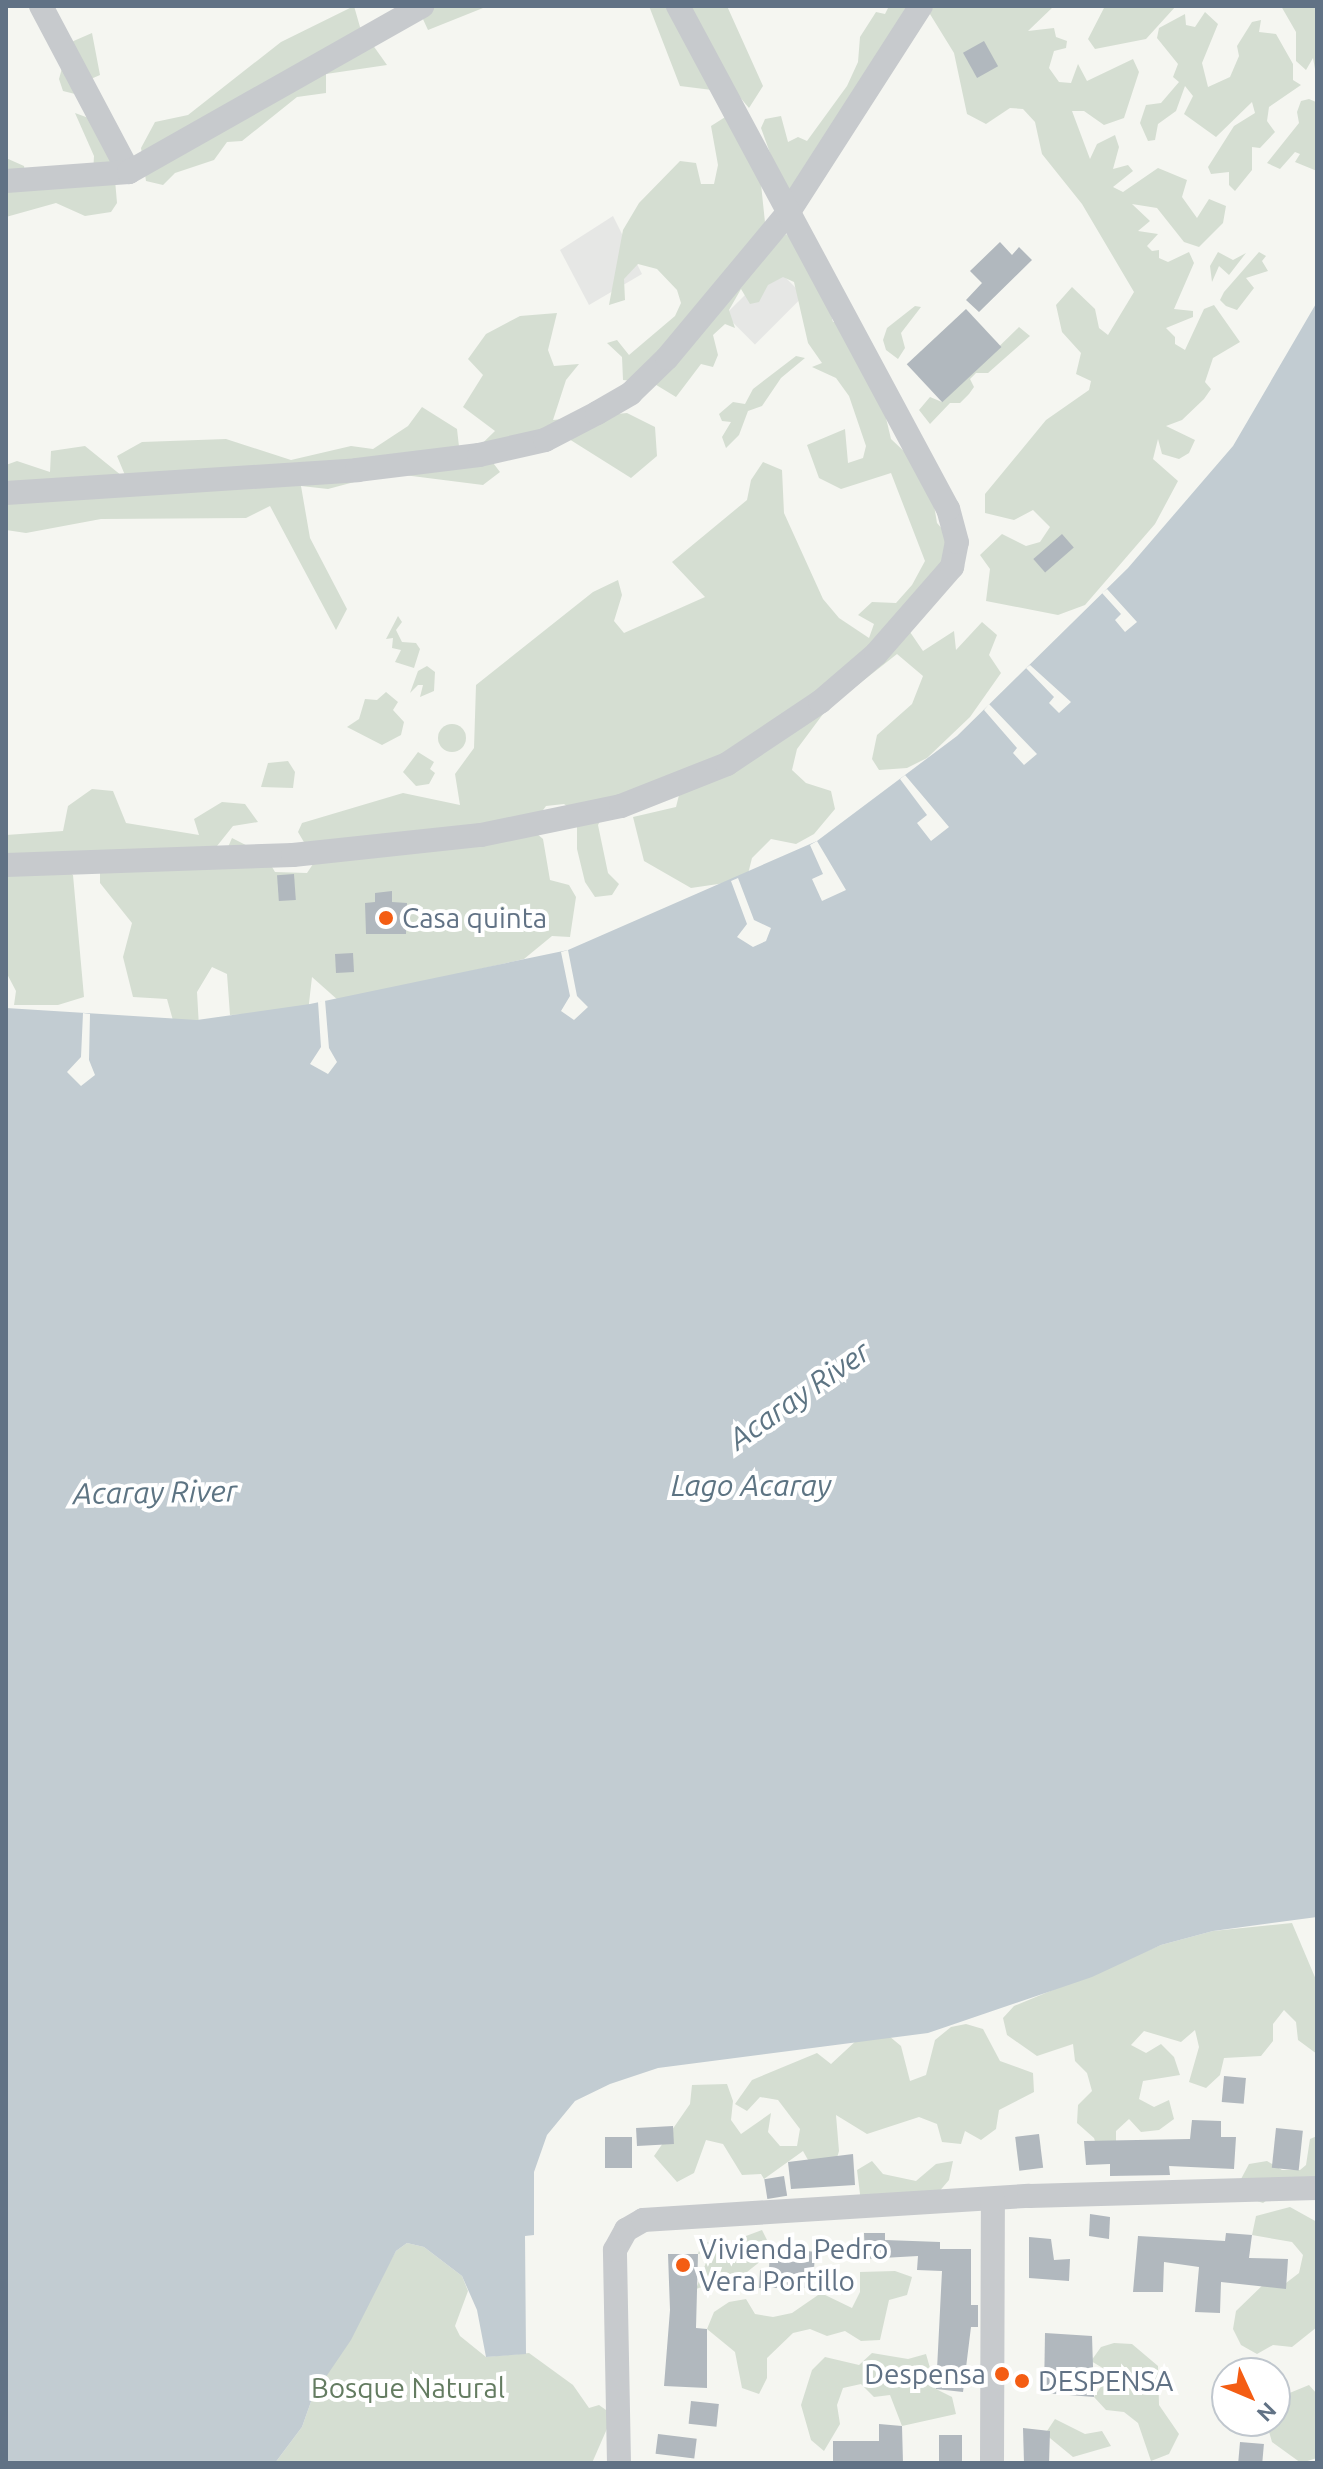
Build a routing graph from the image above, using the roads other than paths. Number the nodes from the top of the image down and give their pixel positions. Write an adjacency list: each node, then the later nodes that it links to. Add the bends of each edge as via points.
1 (41, 6): 5 (street)
2 (422, 6): 5 (street)
3 (678, 6): 7 (street)
4 (921, 6): 7 (street)
5 (129, 172): 6 (street)
6 (6, 181)
7 (788, 213): 8 (street, via 631,393 545,440 479,455 357,470); 9 (street, via 948,509 957,542 952,567 876,654 820,702 727,764 621,806 481,835 293,855)
8 (6, 493)
9 (6, 865)
10 (1317, 2188): 11 (street)
11 (993, 2199): 12 (street, via 643,2220 626,2230 615,2250); 13 (street)
12 (619, 2463)
13 (992, 2463)

